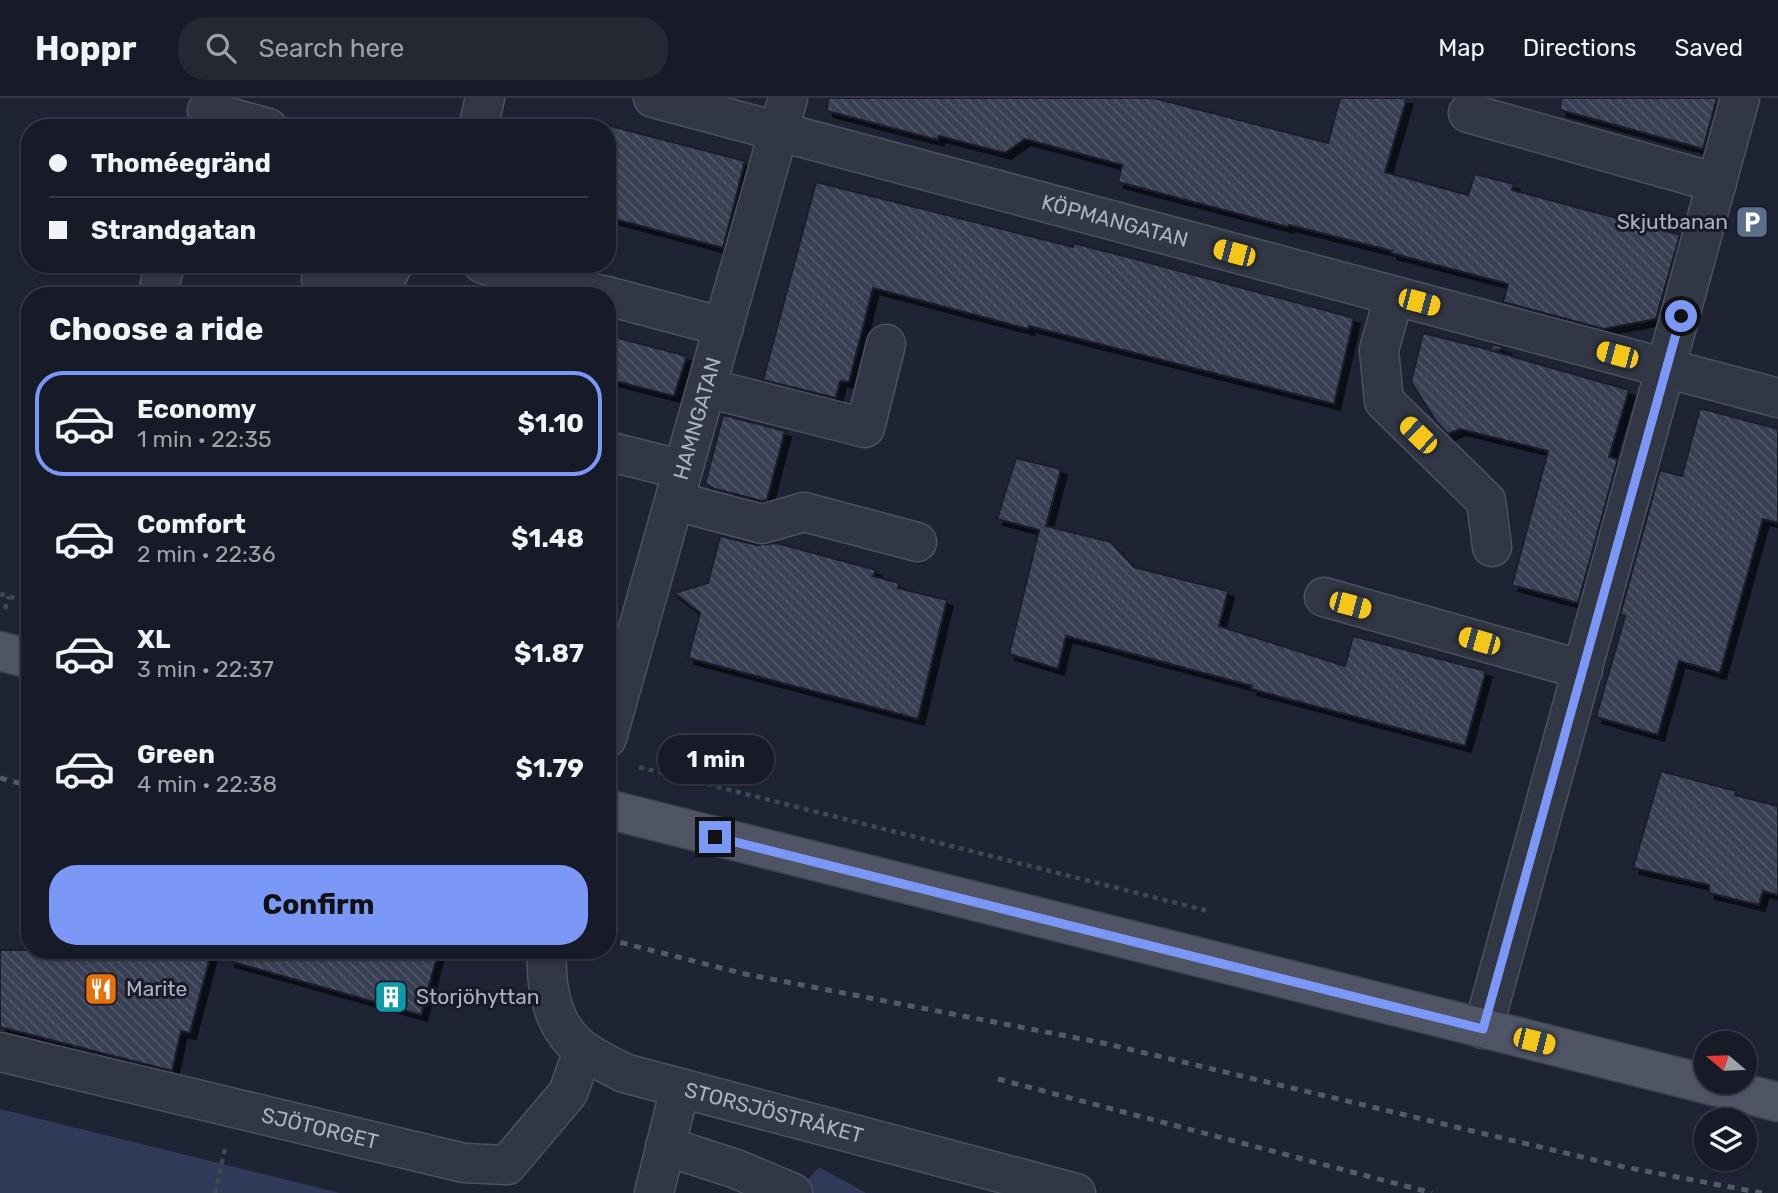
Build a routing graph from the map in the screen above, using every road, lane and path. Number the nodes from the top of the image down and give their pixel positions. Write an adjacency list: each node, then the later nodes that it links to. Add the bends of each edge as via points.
1 (485, 98): 8 (street)
2 (653, 98): 6 (street, KÖPMANGATAN)
3 (1740, 98): 9 (street)
4 (206, 112): 7 (street)
5 (1468, 113): 9 (street)
6 (784, 115): 14 (street, KÖPMANGATAN); 16 (street, HAMNGATAN)
7 (233, 119)
8 (480, 119)
9 (1717, 183): 18 (street)
10 (322, 273): 12 (street, via 321,279)
11 (518, 273): 13 (street)
12 (365, 287)
13 (571, 287)
14 (1394, 296): 18 (street, KÖPMANGATAN); 24 (street, via 1379,350 1384,401 1486,501)
15 (616, 299): 16 (street)
16 (724, 327): 19 (street, HAMNGATAN)
17 (886, 344): 19 (street, via 865,428)
18 (1666, 369): 20 (street, KÖPMANGATAN); 30 (street)
19 (707, 388): 22 (street, HAMNGATAN)
20 (1778, 398)
21 (616, 455): 22 (street)
22 (679, 486): 23 (street, via 762,524 804,512); 31 (street, HAMNGATAN)
23 (917, 542)
24 (1492, 547)
25 (0, 594): 27 (path)
26 (1324, 597): 30 (street)
27 (21, 599)
28 (0, 651): 29 (main road)
29 (21, 657)
30 (1583, 670): 34 (street)
31 (616, 706)
32 (616, 811): 34 (main road)
33 (546, 959): 35 (street, STORSJÖSTRÅKET, via 550,1002 565,1031)
34 (1483, 1029): 38 (main road)
35 (583, 1051): 37 (street, STORSJÖSTRÅKET, via 624,1073); 41 (street, SJÖTORGET, via 568,1093)
36 (0, 1052): 41 (street, SJÖTORGET, via 464,1163)
37 (680, 1088): 39 (street); 45 (street, STORSJÖSTRÅKET)
38 (1778, 1102)
39 (666, 1146): 43 (street); 44 (street)
40 (221, 1164): 42 (path)
41 (508, 1179)
42 (215, 1193)
43 (654, 1193)
44 (793, 1193)
45 (1076, 1193)

